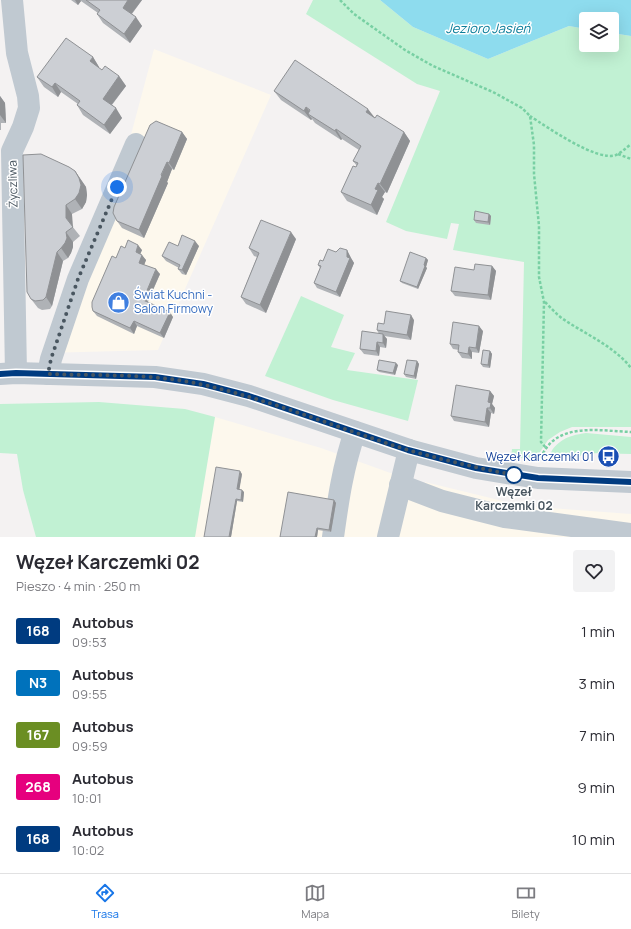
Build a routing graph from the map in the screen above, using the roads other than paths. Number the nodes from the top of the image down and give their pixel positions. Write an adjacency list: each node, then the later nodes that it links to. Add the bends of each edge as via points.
1 (12, 0): 3 (street, Życzliwa, via 17,53 29,108 12,151)
2 (136, 144): 4 (street, via 78,279)
3 (8, 374): 4 (street)
4 (48, 374): 5 (street, via 155,377 203,384 249,396)
5 (355, 432): 6 (street); 10 (street, via 340,488)
6 (408, 450): 7 (street, via 514,475); 8 (street)
7 (631, 482)
8 (400, 485): 9 (street, via 442,501 505,516); 11 (street)
9 (631, 534)
10 (333, 537)
11 (388, 537)

